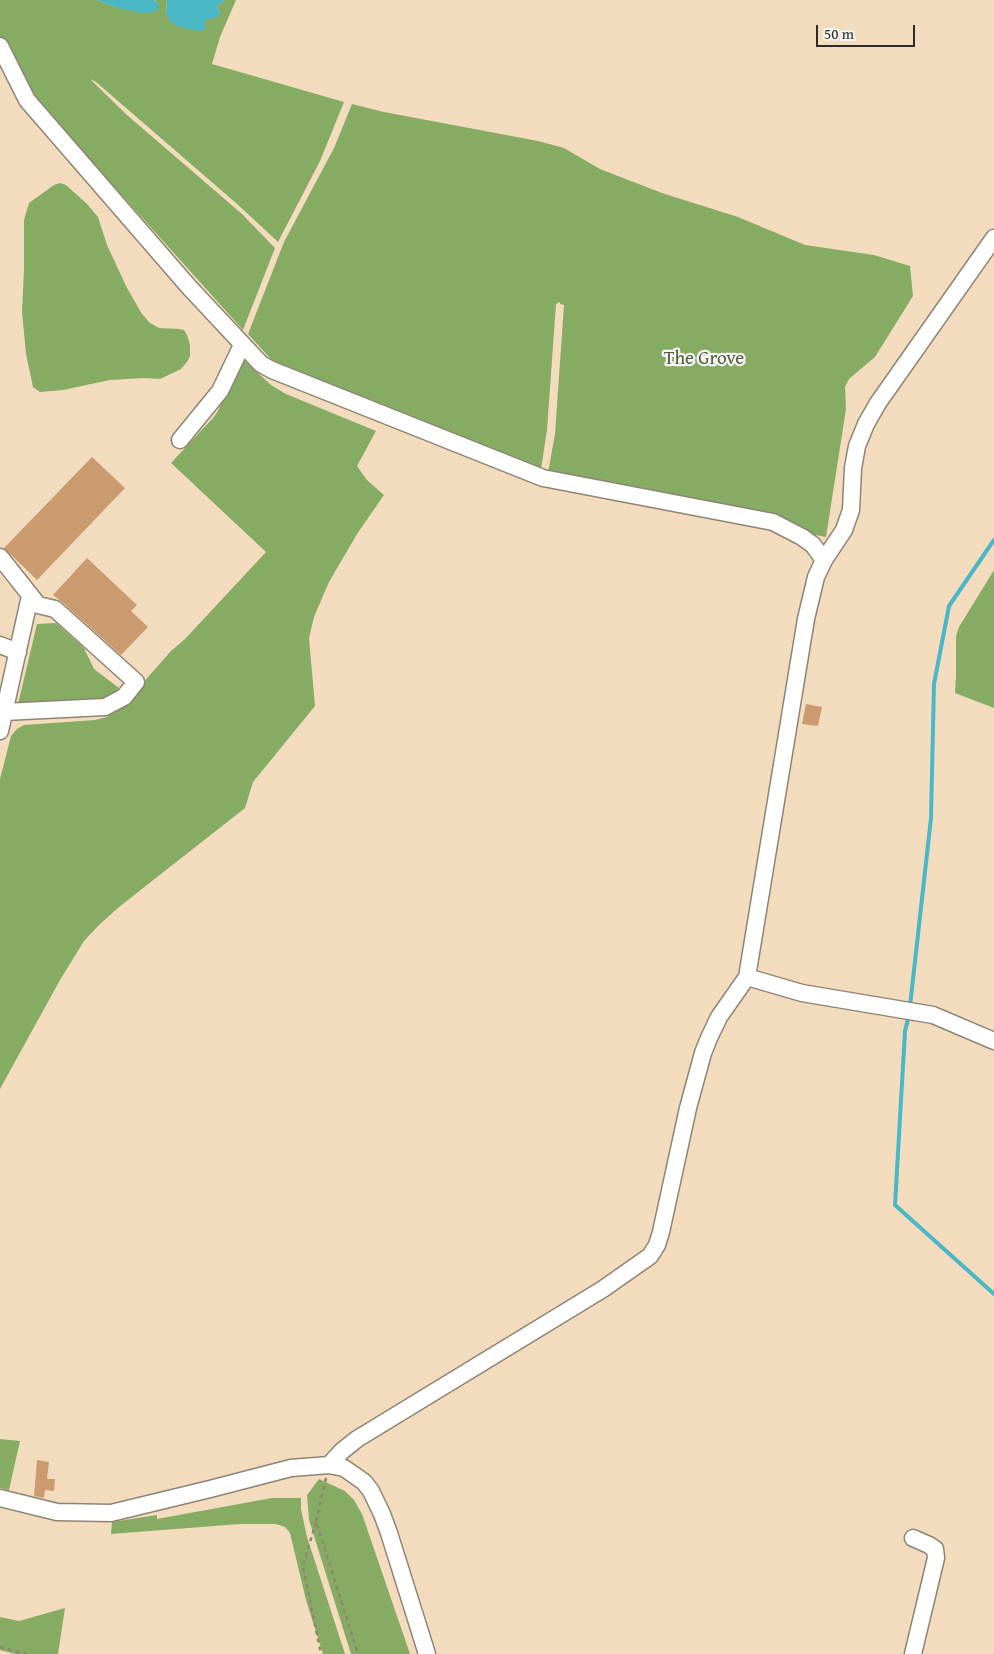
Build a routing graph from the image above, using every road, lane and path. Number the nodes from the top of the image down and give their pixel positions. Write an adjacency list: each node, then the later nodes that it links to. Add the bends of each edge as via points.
1 (0, 46): 3 (lane, via 27,100)
2 (994, 238): 6 (lane, via 866,424 853,468 851,510 844,530)
3 (242, 345): 4 (lane, via 220,391); 6 (lane, via 272,370 543,478 773,522 813,545)
4 (180, 440)
5 (0, 558): 7 (lane)
6 (824, 560): 12 (lane, via 816,577 806,619)
7 (30, 596): 9 (lane); 10 (lane, via 38,605 55,609 136,682 124,697 105,707)
8 (0, 645): 9 (lane)
9 (18, 652): 10 (lane)
10 (4, 712): 11 (lane)
11 (0, 731)
12 (747, 977): 13 (lane, via 802,993 933,1015); 14 (lane, via 719,1016 703,1053 661,1232 650,1256 594,1294 357,1439)
13 (994, 1040)
14 (329, 1465): 15 (lane, via 291,1468 111,1512 57,1512); 16 (path); 22 (lane, via 344,1468 371,1491 389,1533)
15 (0, 1498)
16 (316, 1521): 20 (path, via 303,1566); 21 (path)
17 (913, 1538): 23 (lane, via 935,1549 936,1558)
18 (0, 1647): 19 (path)
19 (26, 1654)
20 (321, 1654)
21 (358, 1654)
22 (427, 1654)
23 (913, 1654)

